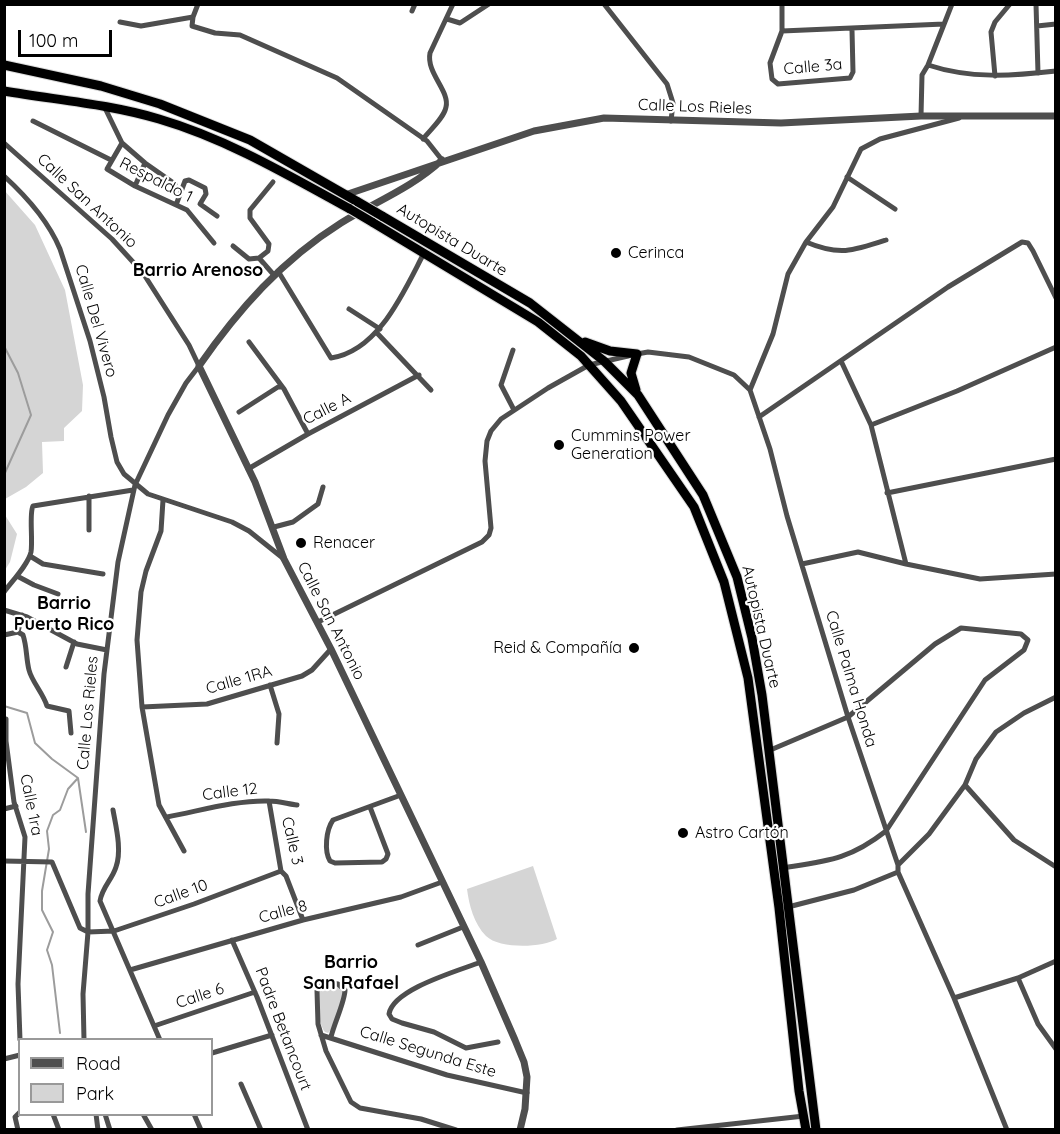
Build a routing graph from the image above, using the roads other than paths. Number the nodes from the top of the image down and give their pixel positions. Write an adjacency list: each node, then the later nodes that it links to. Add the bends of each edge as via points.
1 (198, 4): 11 (street)
2 (415, 4): 10 (street)
3 (453, 4): 12 (street)
4 (489, 4): 12 (street, via 466,21)
5 (604, 4): 30 (street, via 667,84 673,103)
6 (782, 4): 18 (street, Calle 3a)
7 (952, 4): 14 (street)
8 (1010, 4): 23 (street, via 991,32)
9 (1036, 4): 16 (street)
10 (412, 11)
11 (193, 17): 13 (street, via 141,27); 31 (street, via 192,26 240,35 330,75)
12 (447, 19): 31 (street, via 429,59 447,106)
13 (120, 22)
14 (944, 24): 17 (street); 20 (street)
15 (1056, 24): 16 (street)
16 (1036, 26): 22 (street)
17 (852, 30): 18 (street); 18 (street, Calle 3a, via 850,78 778,84 772,79 770,63)
18 (782, 31)
19 (4, 65): 42 (highway, via 101,86 160,104 250,140)
20 (928, 65): 23 (street, via 949,72); 26 (street, via 922,75)
21 (1056, 71): 22 (street)
22 (1038, 73): 23 (street)
23 (995, 76)
24 (4, 91): 25 (highway)
25 (104, 106): 33 (street); 50 (highway, Autopista Duarte, bridge, via 215,138)
26 (921, 116): 27 (street, Calle Los Rieles); 30 (street, Calle Los Rieles, via 781,123)
27 (963, 116): 28 (street, Calle Los Rieles); 38 (street, via 880,139 861,149)
28 (1056, 116)
29 (33, 121): 34 (street)
30 (671, 121): 35 (street, Calle Los Rieles, via 604,118 534,131)
31 (423, 138): 35 (street)
32 (4, 143): 64 (street, Calle San Antonio, via 112,239 143,273)
33 (122, 143): 34 (street); 36 (street)
34 (111, 160): 41 (street, Respaldo 1, via 107,170)
35 (442, 160): 42 (street, Calle Los Rieles); 52 (street, Calle Los Rieles, via 327,233)
36 (145, 163): 40 (street); 41 (street)
37 (4, 176): 78 (street, Calle Del Vivero, via 55,236 90,340 117,462)
38 (847, 177): 44 (street); 47 (street, via 833,207)
39 (273, 182): 51 (street, via 249,214 270,248)
40 (175, 184)
41 (135, 186): 43 (street, Respaldo 1)
42 (345, 195): 56 (highway, Autopista Duarte, bridge, via 530,303)
43 (176, 205): 45 (street, via 185,181 189,180 205,188 200,204); 48 (street, Respaldo 1, via 192,214)
44 (895, 209)
45 (216, 216)
46 (886, 240): 47 (street, via 841,252)
47 (806, 242): 68 (street, via 788,274 773,334)
48 (214, 243)
49 (233, 246): 51 (street, via 249,259)
50 (424, 253): 55 (street, via 399,302); 63 (highway, Autopista Duarte, via 538,321)
51 (259, 258): 52 (street)
52 (275, 273): 55 (street, via 331,358 339,357); 64 (street, Calle Los Rieles, via 234,318)
53 (1056, 298): 62 (street, via 1033,250 1022,242 948,287)
54 (349, 309): 55 (street)
55 (378, 331): 65 (street)
56 (576, 338): 60 (highway, via 610,351); 61 (highway, Autopista Duarte)
57 (249, 342): 66 (street)
58 (1056, 347): 73 (street)
59 (513, 350): 70 (street, via 501,385)
60 (637, 354): 61 (street); 68 (street, via 689,357 734,375); 69 (highway, via 631,373)
61 (604, 361): 63 (street); 69 (highway, Autopista Duarte)
62 (842, 361): 72 (street); 73 (street)
63 (589, 365): 70 (street); 157 (highway, Autopista Duarte, via 621,401 694,507 724,582 751,695)
64 (199, 366): 76 (street, Calle San Antonio); 78 (street, Calle Los Rieles, via 172,407)
65 (418, 375): 67 (street); 74 (street, Calle A)
66 (281, 387): 71 (street); 74 (street)
67 (431, 390)
68 (750, 390): 72 (street, Calle Palma Honda)
69 (638, 395): 109 (highway, Autopista Duarte, via 703,495 737,578 752,638)
70 (514, 410): 95 (street, via 501,419 487,441 489,535 482,542)
71 (239, 412)
72 (759, 417): 86 (street, Calle Palma Honda)
73 (871, 425): 79 (street)
74 (308, 434): 76 (street, Calle A)
75 (1056, 459): 79 (street)
76 (248, 468): 82 (street, Calle San Antonio)
77 (323, 487): 82 (street, via 318,504 293,522)
78 (134, 488): 80 (street); 81 (street); 100 (street, Calle Los Rieles, via 118,562)
79 (887, 493): 87 (street)
80 (89, 496): 83 (street); 84 (street, via 31,507)
81 (163, 500): 85 (street, via 232,522); 104 (street, via 164,520 146,571 137,621)
82 (274, 527): 85 (street, Calle San Antonio)
83 (89, 530)
84 (30, 556): 88 (street, via 44,564); 90 (street)
85 (284, 559): 95 (street, Calle San Antonio)
86 (802, 564): 87 (street, via 858,552); 105 (street, Calle Palma Honda)
87 (906, 564): 89 (street, via 980,579)
88 (103, 574)
89 (1056, 574)
90 (17, 576): 91 (street); 92 (street)
91 (4, 592)
92 (58, 594)
93 (4, 610): 94 (street)
94 (22, 615): 96 (street); 98 (street)
95 (318, 622): 99 (street, Calle San Antonio)
96 (18, 632): 97 (street); 107 (street, via 23,635 29,671 47,706 69,711)
97 (4, 635)
98 (74, 642): 100 (street); 101 (street)
99 (331, 649): 102 (street, Calle 1RA, via 302,676); 112 (street, Calle San Antonio)
100 (107, 650): 132 (street, Calle Los Rieles)
101 (66, 667)
102 (270, 685): 104 (street, Calle 1RA, via 207,704); 108 (street, via 279,714)
103 (1056, 697): 111 (street, via 996,732 976,759)
104 (142, 707): 119 (street, via 159,806)
105 (848, 717): 109 (street); 120 (street, Calle Palma Honda); 120 (street, via 935,644 961,628 1021,634 1028,640 1024,650 985,681)
106 (6, 719): 110 (street, Calle 1ra)
107 (71, 733)
108 (277, 742)
109 (768, 751): 125 (highway, Autopista Duarte)
110 (7, 758): 115 (street, Calle 1ra)
111 (965, 785): 124 (street, via 1014,840); 126 (street)
112 (401, 795): 116 (street); 128 (street, Calle San Antonio)
113 (270, 801): 114 (street, Calle 12); 119 (street, Calle 12); 127 (street, Calle 3)
114 (297, 805)
115 (15, 806): 117 (street); 122 (street, Calle 1ra, via 25,837)
116 (370, 807): 116 (street, via 337,818 330,825 330,861 386,859 388,854)
117 (4, 809)
118 (113, 810): 133 (street, via 117,867 101,891 100,901)
119 (167, 817): 121 (street)
120 (886, 831): 125 (street, via 867,846 836,860); 126 (street, Calle Palma Honda)
121 (184, 851)
122 (25, 860): 123 (street); 132 (street, via 52,862 80,928); 146 (street, Calle 1ra, via 18,984)
123 (4, 861)
124 (1056, 867)
125 (782, 868): 129 (highway, Autopista Duarte)
126 (898, 869): 129 (street, via 854,890); 141 (street, Calle Palma Honda)
127 (281, 871): 130 (street, Calle 3); 133 (street, Calle 10)
128 (442, 882): 130 (street, Calle 8, via 401,897); 131 (street, Calle San Antonio)
129 (787, 907): 167 (highway, Autopista Duarte)
130 (303, 920): 134 (street, Calle 8)
131 (463, 927): 135 (street); 137 (street, Calle San Antonio)
132 (88, 932): 133 (street, Calle 10); 147 (street, Calle Los Rieles)
133 (114, 932): 138 (street)
134 (232, 940): 138 (street, Calle 8); 140 (street, Padre Betancourt)
135 (418, 945)
136 (1056, 961): 139 (street)
137 (480, 962): 149 (street, via 405,993 389,1014 392,1019 434,1032 460,1047); 153 (street, Calle San Antonio, via 524,1062)
138 (130, 970): 142 (street)
139 (1018, 978): 141 (street); 150 (street, via 1038,1024)
140 (255, 992): 142 (street, Calle 6); 143 (street, Padre Betancourt)
141 (954, 998): 168 (street, Calle Palma Honda)
142 (154, 1026): 148 (street)
143 (272, 1035): 151 (street); 162 (street, Padre Betancourt)
144 (321, 1035): 145 (street, Calle Segunda Este); 145 (street, via 317,991 321,984 330,981 342,986 345,995); 163 (street, via 354,1106)
145 (331, 1037): 153 (street, Calle Segunda Este, via 447,1075)
146 (20, 1038)
147 (84, 1038)
148 (159, 1038)
149 (498, 1042)
150 (1056, 1049)
151 (213, 1053)
152 (242, 1084): 161 (street)
153 (527, 1093): 164 (street, Calle San Antonio)
154 (18, 1114): 158 (street)
155 (144, 1116): 159 (street)
156 (195, 1116): 160 (street)
157 (804, 1116): 165 (street); 166 (highway, Autopista Duarte)
158 (18, 1130)
159 (152, 1130)
160 (201, 1130)
161 (261, 1130)
162 (308, 1130)
163 (456, 1130)
164 (520, 1130)
165 (677, 1130)
166 (806, 1130)
167 (816, 1130)
168 (1007, 1130)

